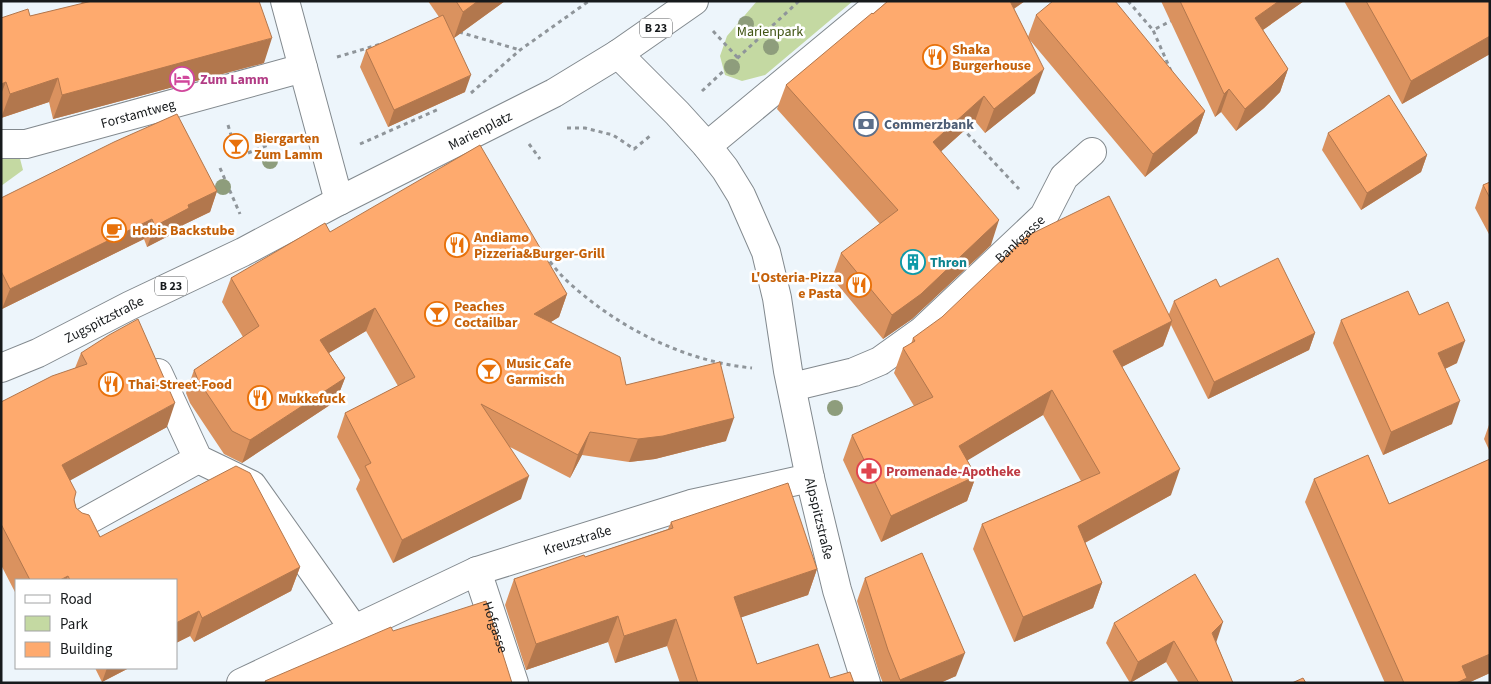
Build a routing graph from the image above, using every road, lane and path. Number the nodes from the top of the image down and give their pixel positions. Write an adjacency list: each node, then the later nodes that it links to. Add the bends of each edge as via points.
1 (285, 1): 12 (street)
2 (589, 1): 10 (path)
3 (694, 1): 11 (street, Marienplatz / B 23)
4 (882, 1): 18 (street)
5 (1128, 1): 7 (path)
6 (1178, 18): 7 (path)
7 (1153, 30): 13 (path)
8 (456, 31): 10 (path)
9 (384, 43): 12 (path)
10 (520, 50): 14 (path)
11 (618, 54): 18 (street); 22 (street, Marienplatz / B 23, via 554,93)
12 (303, 68): 17 (street, Forstamtweg, via 26,144); 20 (street)
13 (1174, 78)
14 (468, 96)
15 (439, 108): 20 (path)
16 (956, 122): 23 (path)
17 (1, 144)
18 (707, 146): 28 (street, via 741,195 766,252)
19 (1092, 152): 23 (street, Bankgasse, via 1064,177)
20 (327, 158): 22 (street)
21 (220, 168): 24 (path)
22 (339, 201): 24 (street, Zugspitzstraße / B 23)
23 (1044, 216): 28 (street, Bankgasse, via 922,331 880,361 854,372)
24 (253, 246): 27 (street, Zugspitzstraße / B 23, via 133,315)
25 (540, 249): 28 (path, via 564,278 608,315 650,339 702,358 748,368)
26 (149, 351): 29 (street)
27 (1, 368)
28 (789, 370): 30 (street, Alpspitzstraße)
29 (198, 458): 31 (street); 33 (street, via 252,485)
30 (810, 478): 32 (street, Kreuzstraße, via 691,504); 36 (street, Alpspitzstraße, via 837,590)
31 (81, 524)
32 (478, 571): 33 (street, Kreuzstraße); 35 (street, Hofgasse)
33 (354, 628): 34 (street, Kreuzstraße)
34 (241, 683)
35 (514, 683)
36 (866, 683)

